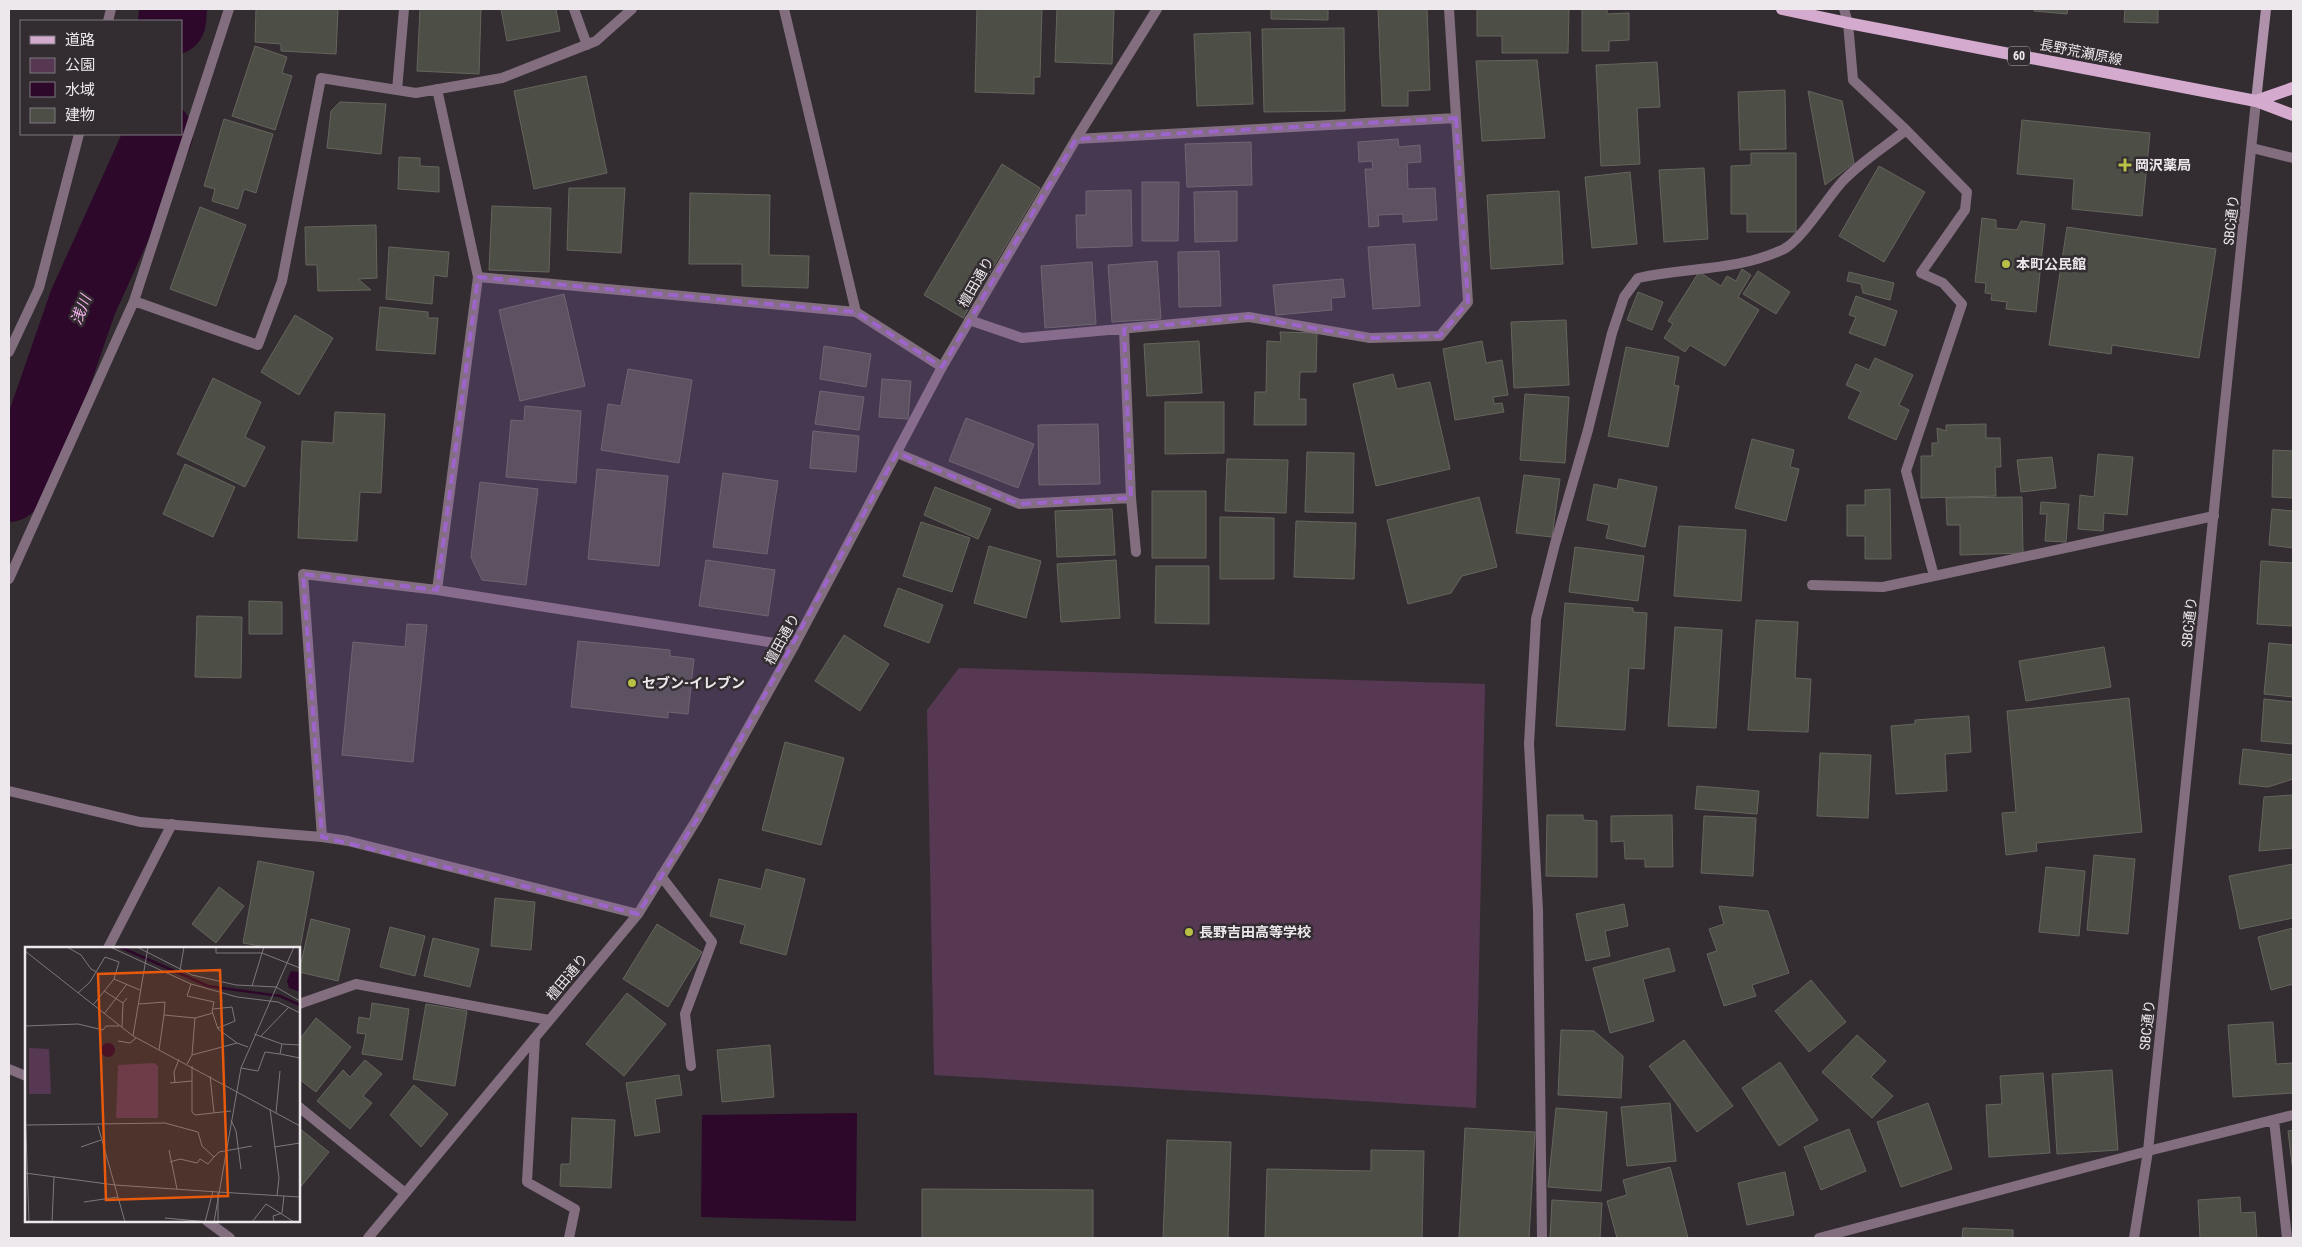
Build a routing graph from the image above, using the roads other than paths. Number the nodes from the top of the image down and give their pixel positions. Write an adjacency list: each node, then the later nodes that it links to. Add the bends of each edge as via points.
1 (229, 9): 25 (street)
2 (404, 9): 15 (street)
3 (574, 9): 12 (street)
4 (632, 9): 12 (street, via 596,41)
5 (784, 9): 26 (street)
6 (1157, 9): 21 (street, 檀田通り)
7 (1449, 9): 18 (street)
8 (1782, 9): 11 (main road, 長野荒瀬原線 / 60)
9 (1844, 9): 11 (street)
10 (2266, 9): 16 (main road, SBC通り)
11 (1848, 24): 16 (main road, 長野荒瀬原線 / 60); 19 (street, via 1853,80)
12 (587, 44): 14 (street, via 502,78)
13 (2293, 88): 16 (main road)
14 (437, 89): 15 (street, via 416,93); 24 (street)
15 (397, 90): 25 (street, via 321,78 282,281 258,345)
16 (2256, 101): 17 (main road, 長野荒瀬原線 / 60); 22 (street, SBC通り)
17 (2293, 115)
18 (1456, 118): 21 (street); 28 (street, via 1468,302 1440,336 1370,338 1248,317)
19 (1906, 130): 35 (street, via 1967,192 1964,210 1921,273 1943,283 1962,304 1906,472); 61 (street, via 1842,182 1804,231 1785,248 1699,270 1661,272 1638,278 1624,297 1612,333 1536,619 1529,744 1538,910)
20 (79, 135): 29 (street, via 39,288)
21 (1076, 139): 27 (street, 檀田通り)
22 (2252, 148): 23 (street); 33 (street, SBC通り)
23 (2293, 158)
24 (478, 277): 26 (street); 38 (street)
25 (134, 301): 36 (street)
26 (856, 312): 30 (street)
27 (969, 320): 28 (street, via 1022,338); 30 (street, 檀田通り)
28 (1124, 329): 32 (street)
29 (9, 352)
30 (942, 367): 31 (street, 檀田通り)
31 (897, 453): 32 (street, via 1019,504); 39 (street, 檀田通り)
32 (1132, 498): 34 (street)
33 (2214, 516): 35 (street); 55 (street, SBC通り)
34 (1136, 552)
35 (1934, 576): 37 (street, via 1883,587)
36 (9, 579)
37 (1812, 586)
38 (437, 590): 39 (street); 42 (street, via 303,574)
39 (794, 646): 43 (street, 檀田通り, via 697,819)
40 (9, 791): 41 (street, via 140,822)
41 (172, 824): 42 (street); 45 (street)
42 (322, 837): 44 (street)
43 (661, 876): 44 (street, 檀田通り); 49 (street, via 712,942 685,1014)
44 (638, 914): 47 (street, 檀田通り)
45 (109, 947)
46 (300, 1005): 47 (street, via 356,984)
47 (549, 1020): 48 (street, 檀田通り)
48 (535, 1038): 56 (street, 檀田通り); 60 (street, via 527,1182 575,1209)
49 (691, 1066)
50 (9, 1069): 51 (street)
51 (25, 1076)
52 (300, 1108): 56 (street)
53 (2293, 1115): 54 (street)
54 (2274, 1120): 55 (street); 64 (street)
55 (2148, 1151): 62 (street); 63 (street, SBC通り)
56 (406, 1193): 59 (street, 檀田通り)
57 (207, 1222): 58 (street)
58 (230, 1238)
59 (368, 1238)
60 (569, 1238)
61 (1542, 1238)
62 (1819, 1238)
63 (2134, 1238)
64 (2288, 1238)

